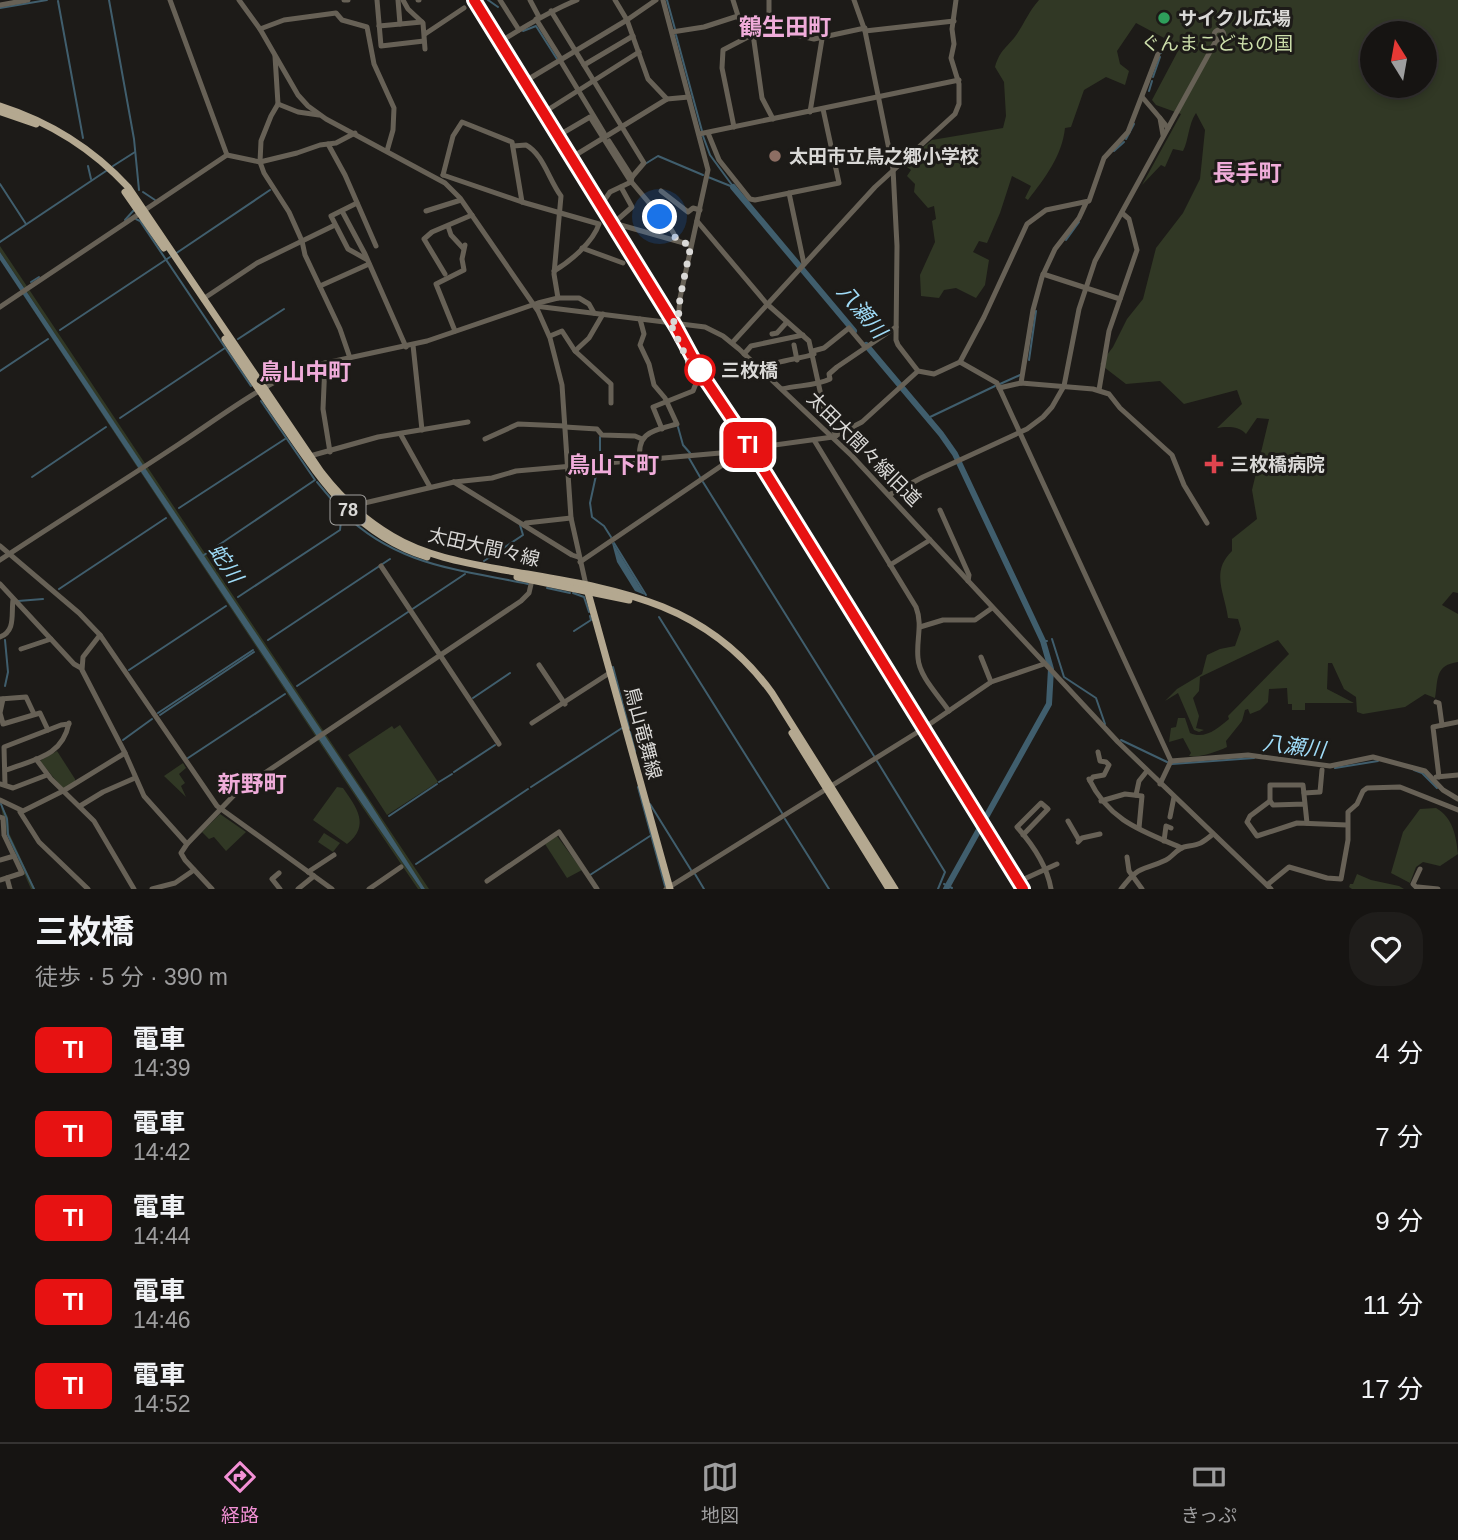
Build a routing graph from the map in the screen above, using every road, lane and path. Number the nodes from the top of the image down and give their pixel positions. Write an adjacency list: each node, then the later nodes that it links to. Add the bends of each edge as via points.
1 (28, 0): 17 (street)
2 (170, 0): 71 (street)
3 (239, 0): 28 (street)
4 (377, 0): 26 (street)
5 (398, 0): 25 (street)
6 (403, 0): 24 (street)
7 (500, 0): 30 (street)
8 (530, 0): 21 (street)
9 (577, 0): 19 (street)
10 (615, 0): 22 (street)
11 (656, 0): 22 (street)
12 (663, 0): 31 (street)
13 (733, 0): 20 (street)
14 (769, 0): 27 (street)
15 (854, 0): 29 (street)
16 (956, 0): 23 (street)
17 (2, 3)
18 (464, 8): 34 (street)
19 (551, 11): 21 (street); 38 (street)
20 (738, 16): 31 (street); 32 (street)
21 (538, 18): 30 (street); 42 (street)
22 (627, 20): 33 (street); 38 (street)
23 (954, 20): 29 (street); 45 (street, via 951,58)
24 (422, 22): 25 (street); 34 (street)
25 (400, 24): 26 (street)
26 (379, 26): 34 (street, via 382,46)
27 (769, 26): 32 (street); 35 (street, via 800,37)
28 (260, 29): 41 (street); 70 (street, via 284,20 337,13 342,20 367,27 374,64 394,108)
29 (865, 29): 35 (street); 49 (street)
30 (519, 30): 44 (street, via 503,40)
31 (672, 32): 48 (street)
32 (754, 34): 59 (street, via 762,98); 61 (street, via 723,51)
33 (634, 36): 39 (street); 43 (street)
34 (424, 37): 37 (street)
35 (822, 38): 56 (street)
36 (1217, 39): 62 (street)
37 (425, 49)
38 (575, 50): 42 (street); 43 (street)
39 (639, 52): 46 (street); 51 (street, via 648,79)
40 (1158, 54): 50 (street)
41 (275, 56): 52 (street); 57 (street, via 298,95)
42 (560, 60): 44 (street); 47 (street)
43 (584, 65): 46 (street)
44 (527, 80): 55 (street)
45 (959, 80): 49 (street); 74 (street, via 955,114)
46 (594, 81): 47 (street); 60 (street)
47 (578, 90): 55 (street); 66 (street)
48 (689, 97): 51 (street); 65 (street)
49 (879, 97): 54 (street); 74 (street)
50 (1143, 98): 58 (street); 83 (street, via 1128,132 1105,156)
51 (667, 99): 60 (street)
52 (278, 104): 57 (street); 73 (street, via 261,141)
53 (0, 109): 85 (main road, 太田大間々線 / 78, via 54,133 83,152 108,172)
54 (823, 109): 56 (street); 79 (street, via 839,183)
55 (546, 111): 64 (street)
56 (810, 112): 59 (street)
57 (320, 115): 63 (street)
58 (1160, 118): 62 (street); 67 (street)
59 (774, 119): 61 (street)
60 (622, 126): 66 (street); 76 (street, via 644,163)
61 (734, 127): 65 (street)
62 (1168, 128): 67 (street)
63 (355, 133): 68 (street); 70 (street)
64 (561, 134): 66 (street, via 590,117); 72 (street)
65 (703, 134): 79 (street, via 752,200); 84 (street, via 708,170)
66 (604, 137): 72 (street); 76 (street)
67 (1163, 138): 88 (street)
68 (328, 144): 73 (street); 82 (street)
69 (513, 146): 75 (street, via 462,122 453,136); 81 (street); 89 (street, via 524,144 536,152 561,195)
70 (387, 151): 75 (street)
71 (227, 155): 73 (street); 85 (street)
72 (574, 156): 77 (street, via 603,202)
73 (260, 162): 94 (street)
74 (893, 169): 101 (street); 119 (street)
75 (442, 177): 80 (street); 81 (street)
76 (631, 179): 77 (street); 95 (street)
77 (621, 187): 95 (street, via 632,207 617,224)
78 (662, 191): 84 (street, via 688,212)
79 (789, 193): 101 (street)
80 (461, 200): 87 (street); 90 (street)
81 (522, 202): 89 (street)
82 (357, 203): 86 (street); 97 (street)
83 (1086, 203): 104 (street); 133 (street, via 1051,208 1027,224)
84 (700, 210): 91 (street)
85 (142, 211): 108 (main road, 太田大間々線 / 78); 112 (street); 141 (main road, 太田大間々線 / 78)
86 (342, 211): 92 (street, via 331,216); 99 (street)
87 (426, 211)
88 (1122, 213): 106 (street); 109 (street, via 1129,219 1137,250)
89 (561, 214): 98 (street, via 599,224); 102 (street)
90 (472, 215): 93 (street); 111 (street)
91 (697, 221): 96 (street); 110 (street)
92 (335, 225): 94 (street); 99 (street, via 348,249)
93 (448, 226): 103 (street, via 424,239); 120 (street, via 464,246 464,270 436,284)
94 (302, 241): 105 (street); 108 (street, via 257,263)
95 (678, 241): 96 (street)
96 (691, 245): 117 (street)
97 (376, 246)
98 (582, 248): 100 (street); 102 (street)
99 (367, 261): 105 (street); 126 (street)
100 (623, 264)
101 (802, 266): 110 (street)
102 (554, 271): 107 (street)
103 (445, 274)
104 (1043, 274): 106 (street); 138 (street)
105 (320, 286): 131 (street)
106 (1085, 288): 109 (street); 139 (street)
107 (558, 298): 111 (street); 113 (street, via 579,298)
108 (203, 299): 141 (main road, 太田大間々線 / 78)
109 (1120, 299): 143 (street, via 1109,331)
110 (767, 304): 118 (street); 124 (street)
111 (535, 306): 113 (street, 太田大間々線旧道); 120 (street); 123 (street)
112 (0, 307)
113 (594, 313): 114 (street, 太田大間々線旧道)
114 (603, 314): 115 (street, 太田大間々線旧道); 128 (street)
115 (640, 319): 116 (street, 太田大間々線旧道); 144 (street, via 644,334 640,345 654,385)
116 (669, 321): 117 (street, 太田大間々線旧道); 144 (street, via 697,381 693,391)
117 (678, 322): 124 (street, 太田大間々線旧道, via 705,327)
118 (787, 322): 121 (street); 122 (street)
119 (896, 327): 127 (street); 136 (street, via 898,345)
120 (455, 331): 126 (street)
121 (772, 334)
122 (803, 335): 129 (street); 130 (street, via 751,346)
123 (550, 336): 128 (street, via 562,331); 149 (street, via 561,376)
124 (732, 343): 130 (street, 太田大間々線旧道)
125 (794, 345): 132 (street)
126 (410, 346): 131 (street); 151 (street)
127 (866, 346): 129 (street, via 849,328); 137 (street, via 829,374 830,379)
128 (575, 351): 145 (street, via 611,384)
129 (813, 353): 132 (street); 137 (street)
130 (744, 354): 135 (street, 太田大間々線旧道)
131 (350, 358): 134 (street)
132 (797, 360): 135 (street, via 769,365)
133 (960, 362): 136 (street, via 934,374); 140 (street)
134 (325, 363): 141 (street); 161 (street, via 323,409)
135 (763, 371): 142 (street, 太田大間々線旧道)
136 (918, 371): 155 (street, via 869,417)
137 (819, 383): 142 (street); 155 (street)
138 (1021, 383): 139 (street); 140 (street)
139 (1064, 386): 143 (street); 152 (street, via 1048,413)
140 (999, 387): 152 (street)
141 (262, 389): 162 (main road, 太田大間々線 / 78); 175 (street); 180 (main road, 太田大間々線 / 78, via 320,479 370,529 420,555)
142 (780, 389): 155 (street, 太田大間々線旧道)
143 (1099, 390): 171 (street, via 1109,394 1172,455)
144 (666, 401): 150 (street, via 652,408); 150 (street, via 677,424)
145 (611, 403)
146 (468, 422): 151 (street)
147 (741, 423): 159 (street)
148 (768, 426): 154 (street)
149 (565, 427): 156 (street, via 518,424); 157 (street); 164 (street)
150 (662, 429): 157 (street)
151 (422, 430): 153 (street)
152 (1020, 433): 167 (street); 210 (street)
153 (401, 435): 161 (street); 166 (street)
154 (769, 435)
155 (834, 436): 158 (street); 167 (street, 太田大間々線旧道)
156 (485, 439)
157 (642, 439): 163 (street)
158 (814, 440): 159 (street); 178 (street)
159 (755, 448): 160 (street)
160 (743, 451): 163 (street); 176 (street)
161 (330, 452): 162 (street)
162 (310, 456): 168 (main road, 太田大間々線 / 78)
163 (640, 462): 164 (street)
164 (567, 467): 165 (street); 170 (street)
165 (454, 482): 166 (street); 172 (street)
166 (430, 487): 168 (street)
167 (890, 495): 173 (street, 太田大間々線旧道)
168 (352, 508): 183 (main road, 太田大間々線 / 78, via 394,538 432,554)
169 (940, 510): 181 (street)
170 (571, 518): 172 (street); 176 (street)
171 (1207, 523)
172 (524, 525): 176 (street)
173 (930, 540): 178 (street); 181 (street, 太田大間々線旧道)
174 (0, 546): 175 (street)
175 (10, 554): 177 (street); 187 (street)
176 (579, 559): 183 (street)
177 (0, 560)
178 (890, 565): 186 (street, via 918,611)
179 (381, 566): 191 (street)
180 (532, 580): 183 (main road, 太田大間々線 / 78); 191 (street, via 525,597)
181 (968, 581): 185 (street, 太田大間々線旧道)
182 (0, 584): 184 (street)
183 (587, 588): 196 (main road, 鳥山竜舞線); 220 (main road, 太田大間々線 / 78, via 666,612 727,650 769,696)
184 (13, 600): 188 (street, via 11,628); 189 (street)
185 (992, 608): 186 (street, via 975,620 943,620); 194 (street, 太田大間々線旧道)
186 (920, 627): 201 (street, via 919,666)
187 (100, 635): 195 (street); 231 (street)
188 (0, 637)
189 (51, 639): 190 (street); 195 (street)
190 (21, 649)
191 (440, 655): 206 (street); 231 (street, via 238,791)
192 (981, 657): 197 (street)
193 (539, 665): 200 (street)
194 (1046, 665): 197 (street); 213 (street, 太田大間々線旧道)
195 (81, 667): 208 (street)
196 (611, 674): 200 (street); 262 (main road, 鳥山竜舞線)
197 (991, 682): 201 (street)
198 (1, 699): 202 (street, via 26,697); 202 (street, via 2,724)
199 (1436, 702): 204 (street)
200 (564, 703): 200 (street, via 532,723)
201 (949, 711): 220 (street)
202 (34, 714): 205 (street, via 41,714)
203 (1458, 722): 204 (street)
204 (1442, 725): 216 (street, via 1433,726)
205 (48, 730): 209 (street, via 69,723 58,748); 211 (street, via 4,747)
206 (499, 744)
207 (1098, 752): 227 (street, via 1100,761 1109,765 1104,775 1089,780)
208 (125, 753): 217 (street); 221 (street)
209 (36, 759): 211 (street); 214 (street)
210 (1170, 763): 216 (street, via 1248,755 1330,766 1373,757); 218 (street)
211 (6, 770): 219 (street)
212 (1322, 770): 222 (street, via 1320,792)
213 (1147, 771): 218 (street, 太田大間々線旧道); 223 (street)
214 (47, 775): 219 (street, via 13,788); 221 (street)
215 (1458, 775): 216 (street)
216 (1436, 777): 225 (street, via 1443,790)
217 (135, 778): 230 (street); 245 (street, via 148,802)
218 (1160, 784): 224 (street, 太田大間々線旧道)
219 (3, 785)
220 (829, 787): 262 (street); 274 (main road, 太田大間々線 / 78); 275 (main road, 太田大間々線 / 78)
221 (63, 791): 230 (street); 233 (street)
222 (1304, 793): 228 (street, via 1303,785 1270,785); 229 (street)
223 (1136, 795): 227 (street); 239 (street, via 1142,796)
224 (1174, 797): 235 (street); 242 (street, 太田大間々線旧道)
225 (1458, 799)
226 (1, 800): 233 (street)
227 (1101, 801): 239 (street)
228 (1270, 801): 229 (street, via 1273,805); 237 (street, via 1247,822 1257,836)
229 (1305, 804): 237 (street)
230 (80, 806): 266 (street, via 103,832)
231 (220, 809): 245 (street); 257 (street)
232 (1458, 810): 238 (street, via 1402,787 1369,788 1348,812)
233 (20, 812): 265 (street, via 39,842)
234 (0, 817): 248 (street)
235 (1170, 817)
236 (1068, 821): 241 (street, via 1079,841)
237 (1307, 823): 238 (street)
238 (1348, 825): 261 (street, via 1340,879 1289,867)
239 (1139, 828): 244 (street)
240 (1171, 828): 244 (street, via 1166,827)
241 (1100, 834)
242 (1213, 834): 246 (street, via 1195,846); 261 (street, 太田大間々線旧道)
243 (1023, 835): 243 (street, via 1048,809 1041,803 1017,827); 253 (street)
244 (1164, 841): 246 (street)
245 (187, 844): 255 (street, via 181,855)
246 (1182, 848): 258 (street)
247 (334, 855): 257 (street)
248 (14, 856): 250 (street); 259 (street, via 22,873)
249 (1127, 857): 258 (street)
250 (0, 860)
251 (1057, 864): 253 (street)
252 (401, 867): 272 (street)
253 (1046, 869): 276 (street, via 1022,880); 277 (street)
254 (1420, 869): 263 (street, via 1413,884)
255 (194, 870): 267 (street, via 175,883); 268 (street)
256 (279, 873): 269 (street, via 272,879)
257 (311, 874): 270 (street); 271 (street)
258 (1132, 875): 278 (street); 279 (street)
259 (4, 879): 264 (street)
260 (487, 881): 273 (street, via 559,832)
261 (1269, 887)
262 (669, 888)
263 (1418, 888): 280 (street)
264 (10, 889)
265 (88, 889)
266 (134, 889)
267 (152, 889)
268 (212, 889)
269 (280, 889)
270 (298, 889)
271 (332, 889)
272 (369, 889)
273 (597, 889)
274 (889, 889)
275 (895, 889)
276 (1028, 889)
277 (1051, 889)
278 (1121, 889)
279 (1142, 889)
280 (1438, 889)

